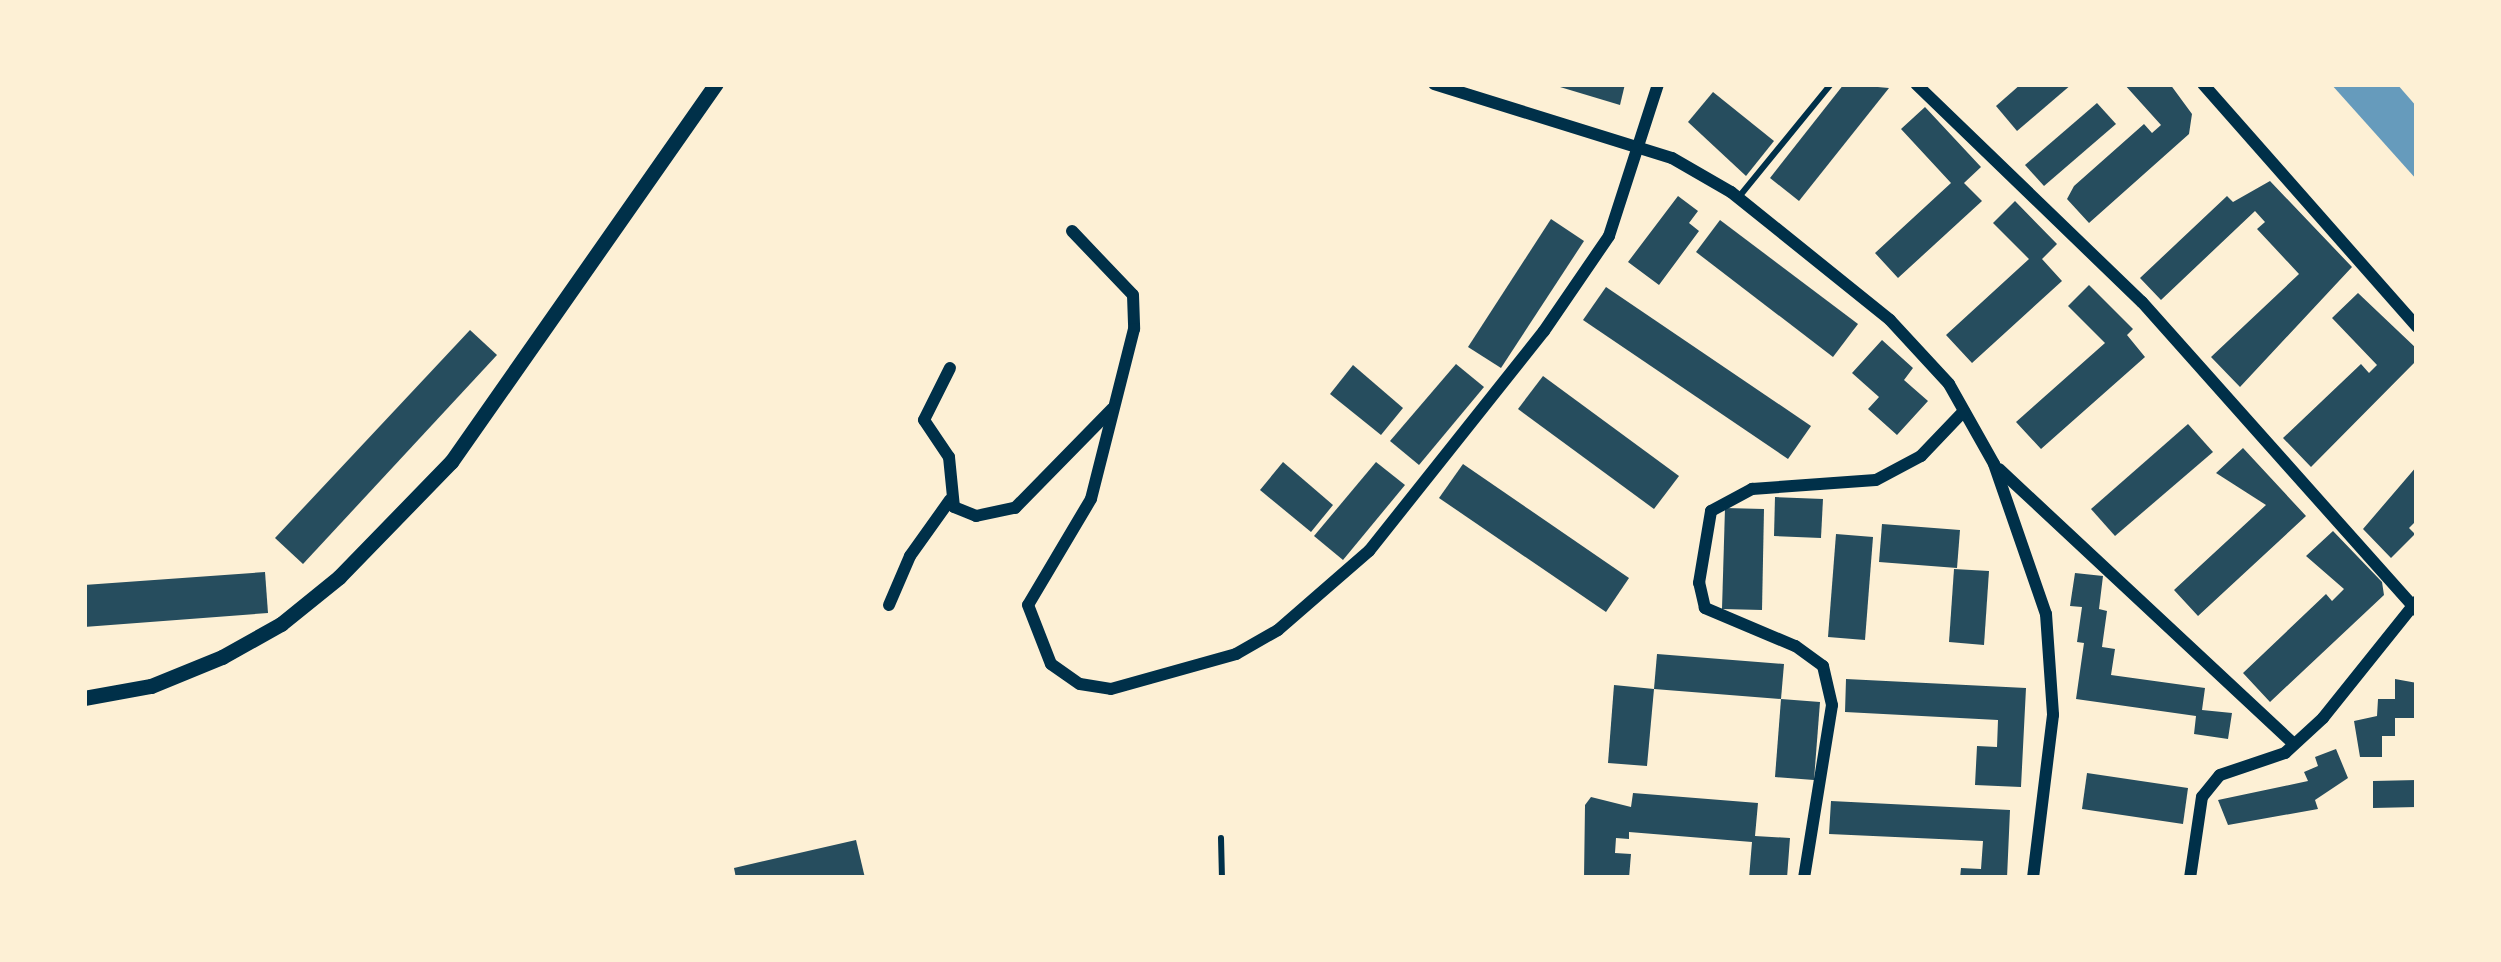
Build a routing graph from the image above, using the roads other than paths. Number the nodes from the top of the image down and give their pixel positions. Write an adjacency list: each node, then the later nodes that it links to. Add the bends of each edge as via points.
1 (716, 84): 18 (street, via 451,462 339,577 281,624 222,657 151,686)
2 (1434, 84): 7 (street)
3 (1658, 84): 7 (street)
4 (1831, 84): 8 (lane)
5 (1916, 84): 17 (street, via 2142,302)
6 (2203, 84): 10 (street)
7 (1642, 150): 8 (street, via 1672,158); 12 (street, via 1609,236 1369,551 1278,630 1236,654 1111,689 1080,684 1051,664 1028,605 1091,499)
8 (1738, 198): 13 (street, via 1890,320)
9 (1072, 231): 12 (street, via 1133,295 1135,328)
10 (2417, 327)
11 (950, 368): 15 (street, via 924,420 949,457)
12 (1118, 402): 15 (street, via 1015,508 976,517)
13 (1964, 411): 14 (street); 22 (street, via 1922,457 1876,480 1752,489 1711,511 1699,583 1706,608 1796,646 1823,667 1832,705)
14 (1994, 464): 19 (street); 23 (street, via 2045,614 2054,715)
15 (950, 500): 16 (street, via 910,556)
16 (889, 605)
17 (2416, 606): 19 (street)
18 (84, 698)
19 (2294, 744): 24 (street, via 2220,775 2202,797)
20 (1221, 838): 21 (lane)
21 (1222, 878)
22 (1804, 878)
23 (2033, 878)
24 (2190, 878)

